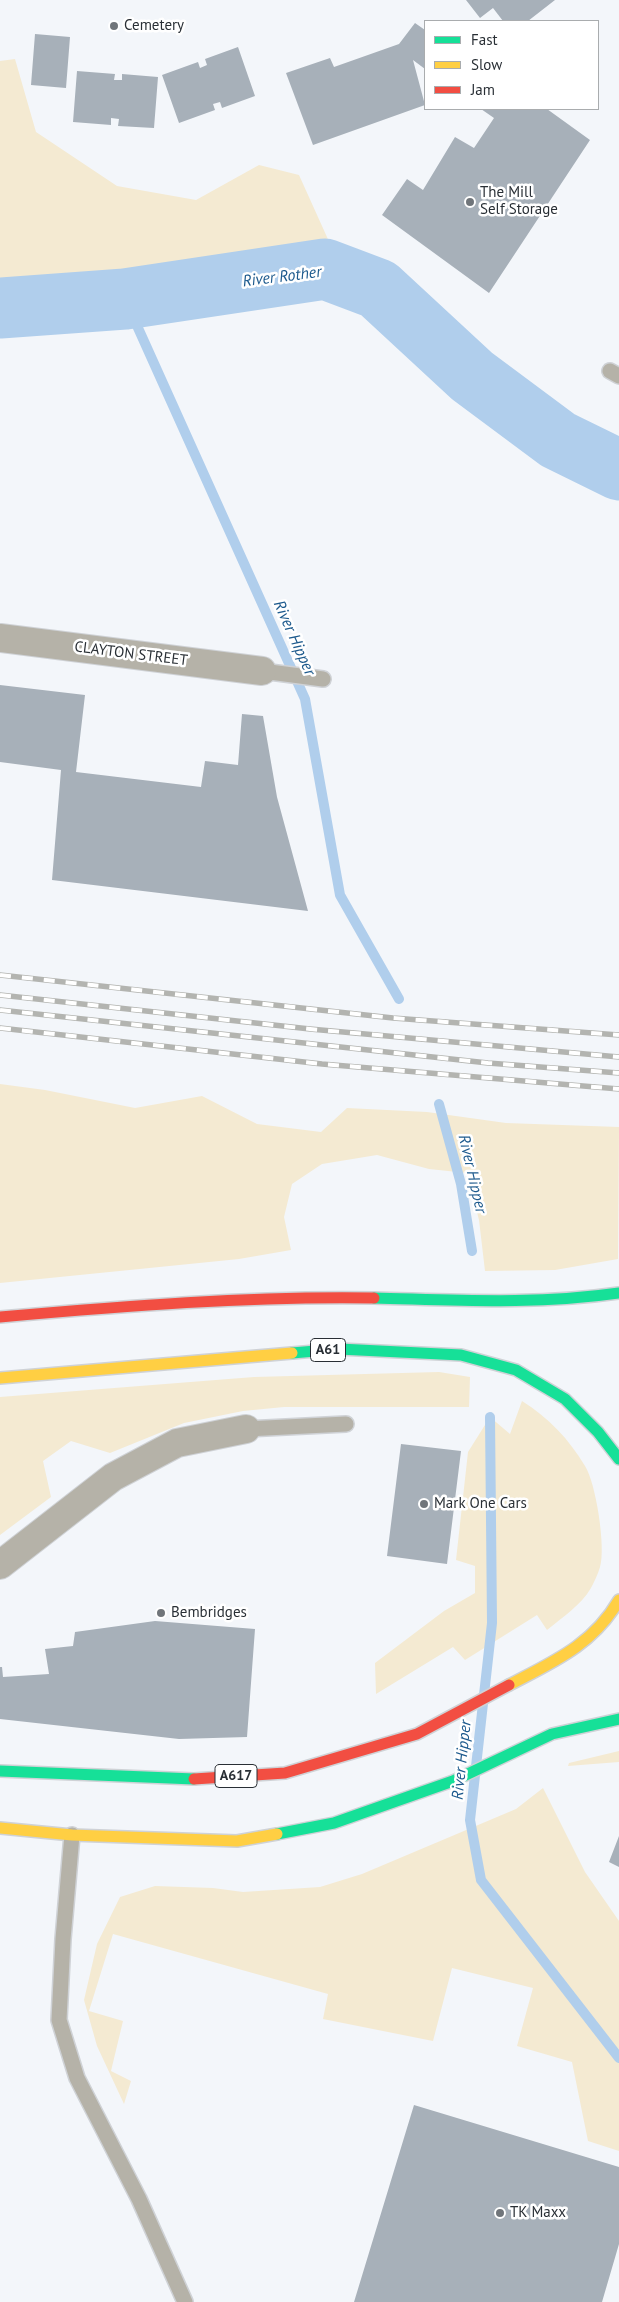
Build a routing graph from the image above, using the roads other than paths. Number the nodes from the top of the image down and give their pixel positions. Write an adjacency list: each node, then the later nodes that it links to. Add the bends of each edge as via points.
1 (0, 638): 2 (street, CLAYTON STREET)
2 (262, 671): 3 (lane)
3 (323, 679)
4 (619, 1293): 5 (highway, via 528,1302 309,1297 114,1307)
5 (0, 1317)
6 (0, 1378): 9 (highway, A61, via 339,1349 461,1355 516,1370 566,1399)
7 (346, 1424): 8 (lane)
8 (246, 1429): 10 (street, via 177,1442 113,1477)
9 (619, 1459)
10 (0, 1565)
11 (619, 1600): 13 (highway, A617, via 608,1619 585,1642 558,1660 417,1734 285,1773 188,1779)
12 (619, 1719): 15 (highway, via 552,1734 453,1782 334,1823 237,1841)
13 (0, 1770)
14 (0, 1828): 15 (highway)
15 (72, 1835): 16 (lane, via 62,1939 59,2020 77,2078 139,2199)
16 (185, 2302)

